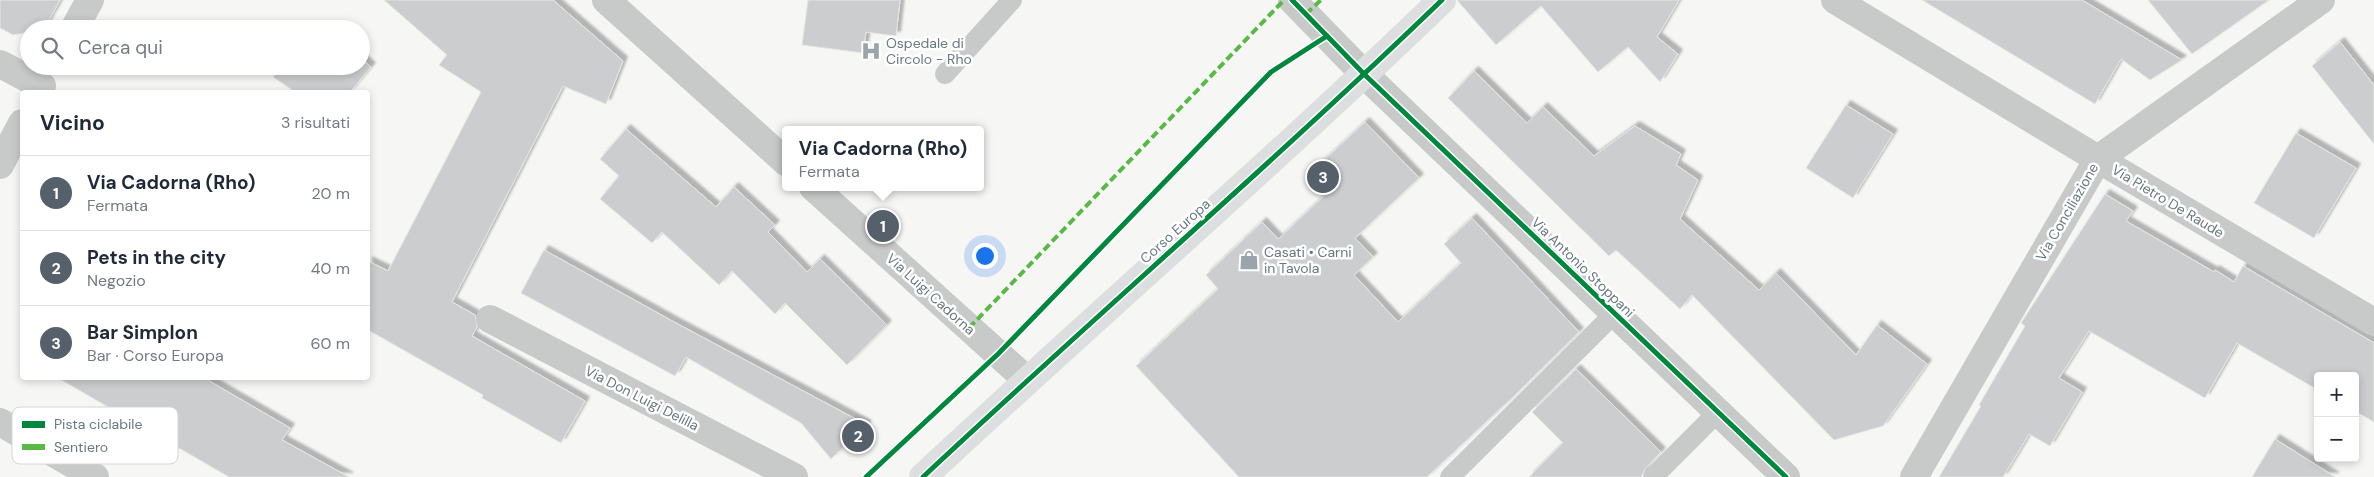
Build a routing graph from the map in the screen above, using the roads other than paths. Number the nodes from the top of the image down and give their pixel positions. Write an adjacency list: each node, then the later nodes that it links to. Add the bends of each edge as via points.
1 (90, 0): 8 (street)
2 (606, 0): 16 (street)
3 (1012, 0): 11 (lane)
4 (1442, 0): 13 (main road, Corso Europa)
5 (1835, 0): 17 (street, Via Pietro De Raude)
6 (2321, 0): 17 (street, Via Conciliazione)
7 (1306, 5): 13 (street, Via Antonio Stoppani)
8 (79, 20)
9 (0, 64): 10 (street)
10 (20, 72)
11 (945, 74)
12 (28, 75): 14 (street)
13 (1365, 75): 20 (street, Via Antonio Stoppani); 23 (main road, Corso Europa)
14 (45, 82)
15 (20, 127): 18 (street)
16 (782, 158)
17 (2098, 159): 22 (street, Via Pietro De Raude); 34 (street, Via Conciliazione)
18 (0, 165)
19 (817, 191): 23 (street, Via Luigi Cadorna)
20 (1615, 313): 24 (street, Via Antonio Stoppani); 31 (lane)
21 (490, 319): 29 (street, Via Don Luigi Delilla)
22 (2374, 322)
23 (1027, 380): 30 (main road, Corso Europa)
24 (1718, 412): 32 (lane); 33 (street, Via Antonio Stoppani)
25 (0, 422): 26 (street)
26 (12, 429)
27 (73, 464): 28 (street)
28 (95, 477)
29 (794, 477)
30 (923, 477)
31 (1450, 477)
32 (1654, 477)
33 (1786, 477)
34 (1914, 477)

